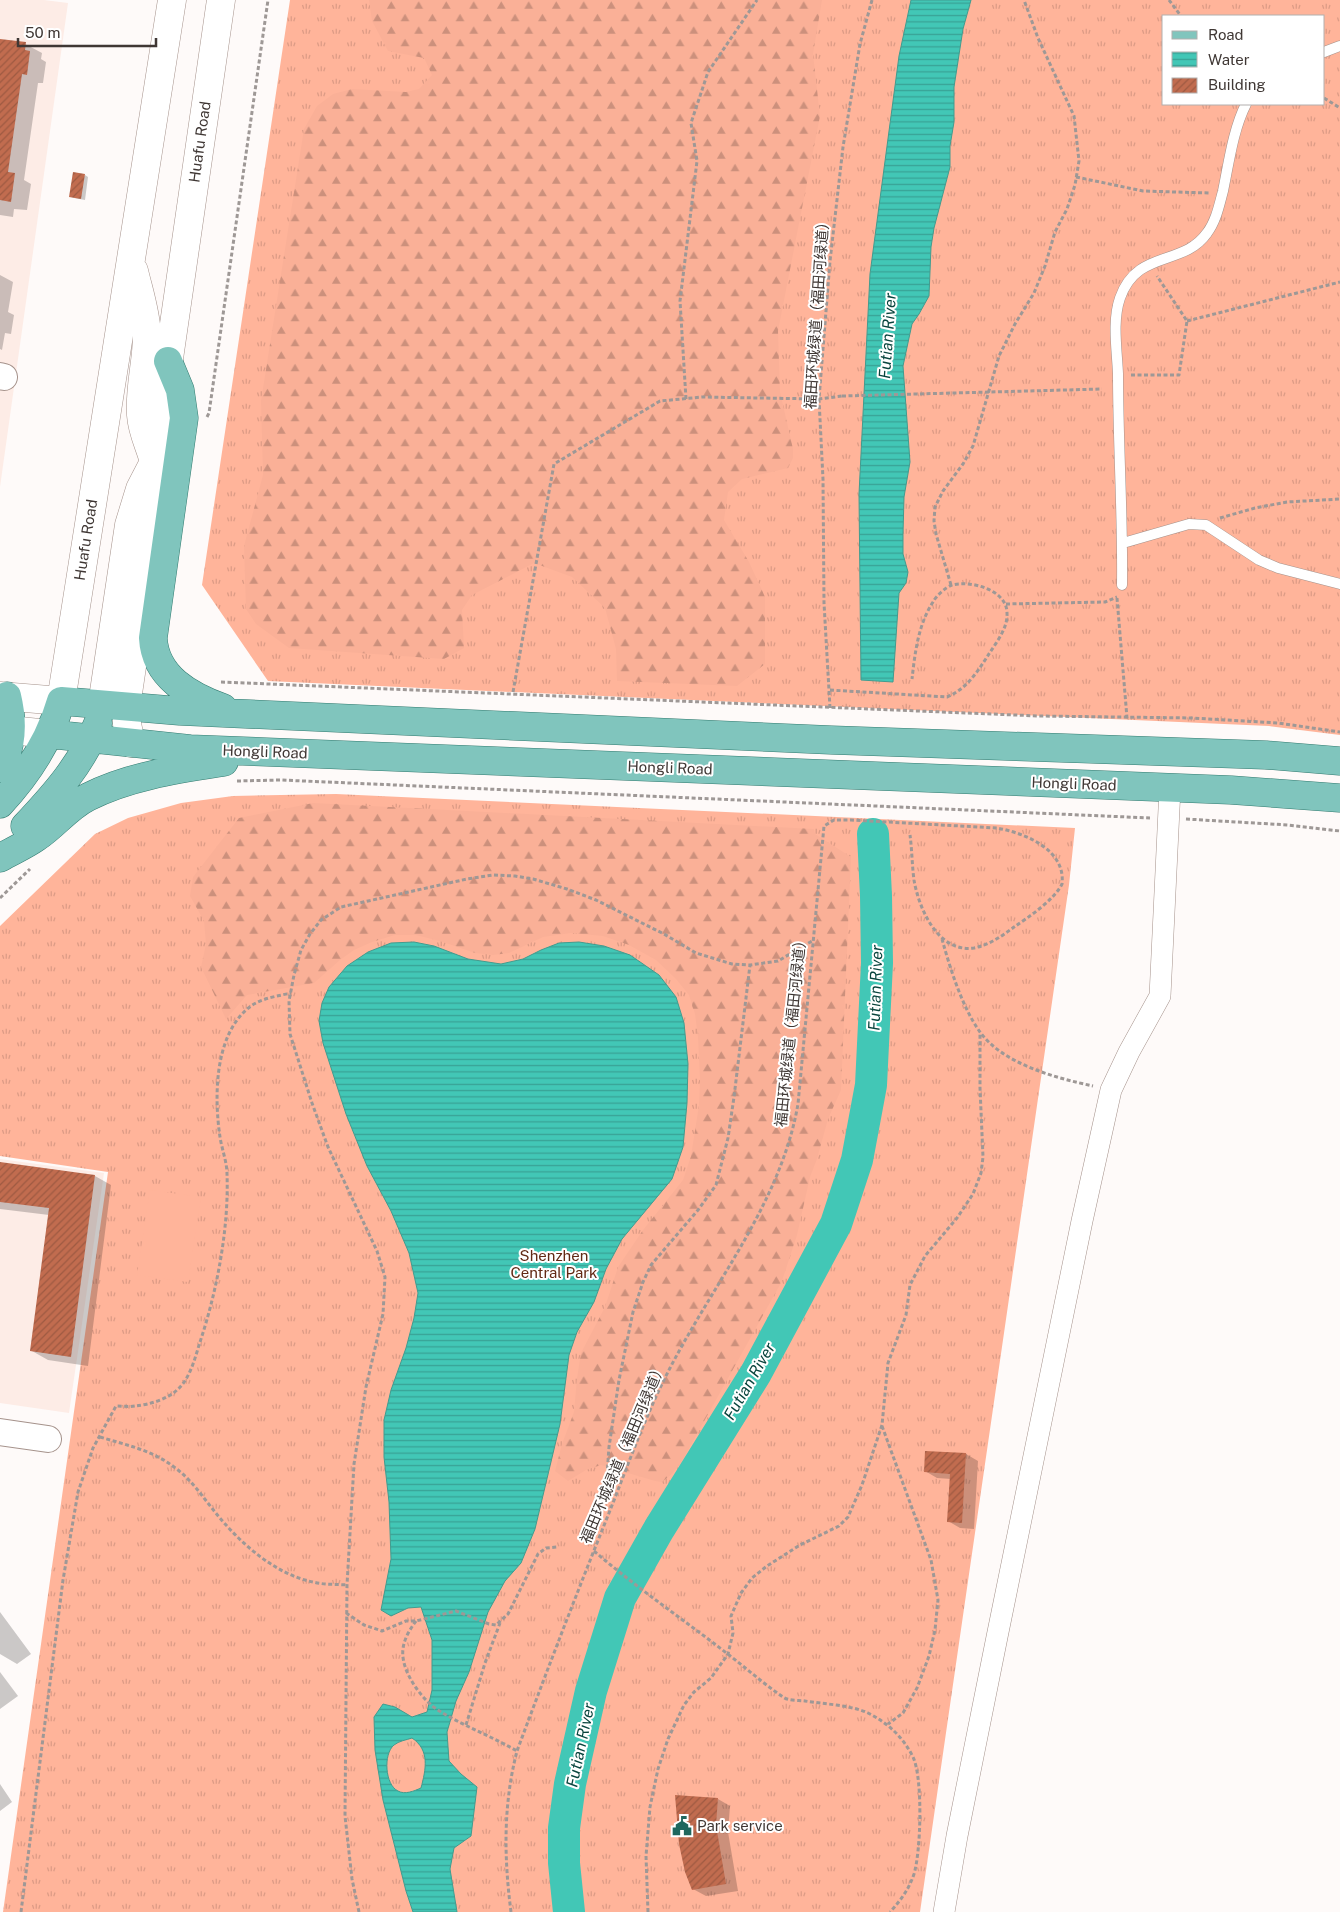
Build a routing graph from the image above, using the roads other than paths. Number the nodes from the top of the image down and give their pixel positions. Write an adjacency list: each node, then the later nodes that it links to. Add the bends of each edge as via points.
1 (172, 0): 6 (main road, Huafu Road)
2 (221, 0): 7 (main road, Huafu Road)
3 (1340, 46): 4 (lane)
4 (1325, 52)
5 (1246, 105): 9 (lane, via 1214,222 1202,240 1183,252 1149,264 1131,278 1119,300 1116,326)
6 (131, 260): 8 (main road, Huafu Road, via 146,335 140,393 142,429); 13 (main road, Huafu Road)
7 (168, 361): 8 (main road, Huafu Road); 15 (main road, via 180,390 184,418 154,649 166,675 180,686 210,704)
8 (154, 462): 14 (main road, Huafu Road, via 156,504)
9 (1122, 543): 10 (lane, via 1189,524 1206,525 1259,560); 11 (lane)
10 (1340, 584)
11 (1122, 585)
12 (4, 696): 13 (main road); 16 (main road, via 11,714)
13 (60, 701): 14 (main road); 17 (main road, Huafu Road)
14 (114, 706): 15 (main road); 18 (main road, Huafu Road); 19 (main road, Huafu Road, via 127,724)
15 (239, 714): 21 (main road)
16 (6, 730): 17 (main road, Hongli Road); 22 (main road, via 8,750)
17 (49, 734): 18 (main road, Hongli Road); 25 (main road, Huafu Road, via 20,780)
18 (91, 739): 19 (main road, Hongli Road); 26 (main road, Huafu Road, via 68,778)
19 (131, 743): 20 (main road, Hongli Road)
20 (274, 753): 23 (main road, Hongli Road); 26 (main road, via 116,785 64,812 37,837)
21 (1340, 760)
22 (0, 768)
23 (1170, 788): 24 (main road, Hongli Road); 29 (street, via 1160,996 1111,1090 999,1628)
24 (1340, 798)
25 (0, 804)
26 (0, 856)
27 (0, 1432): 28 (street)
28 (48, 1439)
29 (944, 1912)

